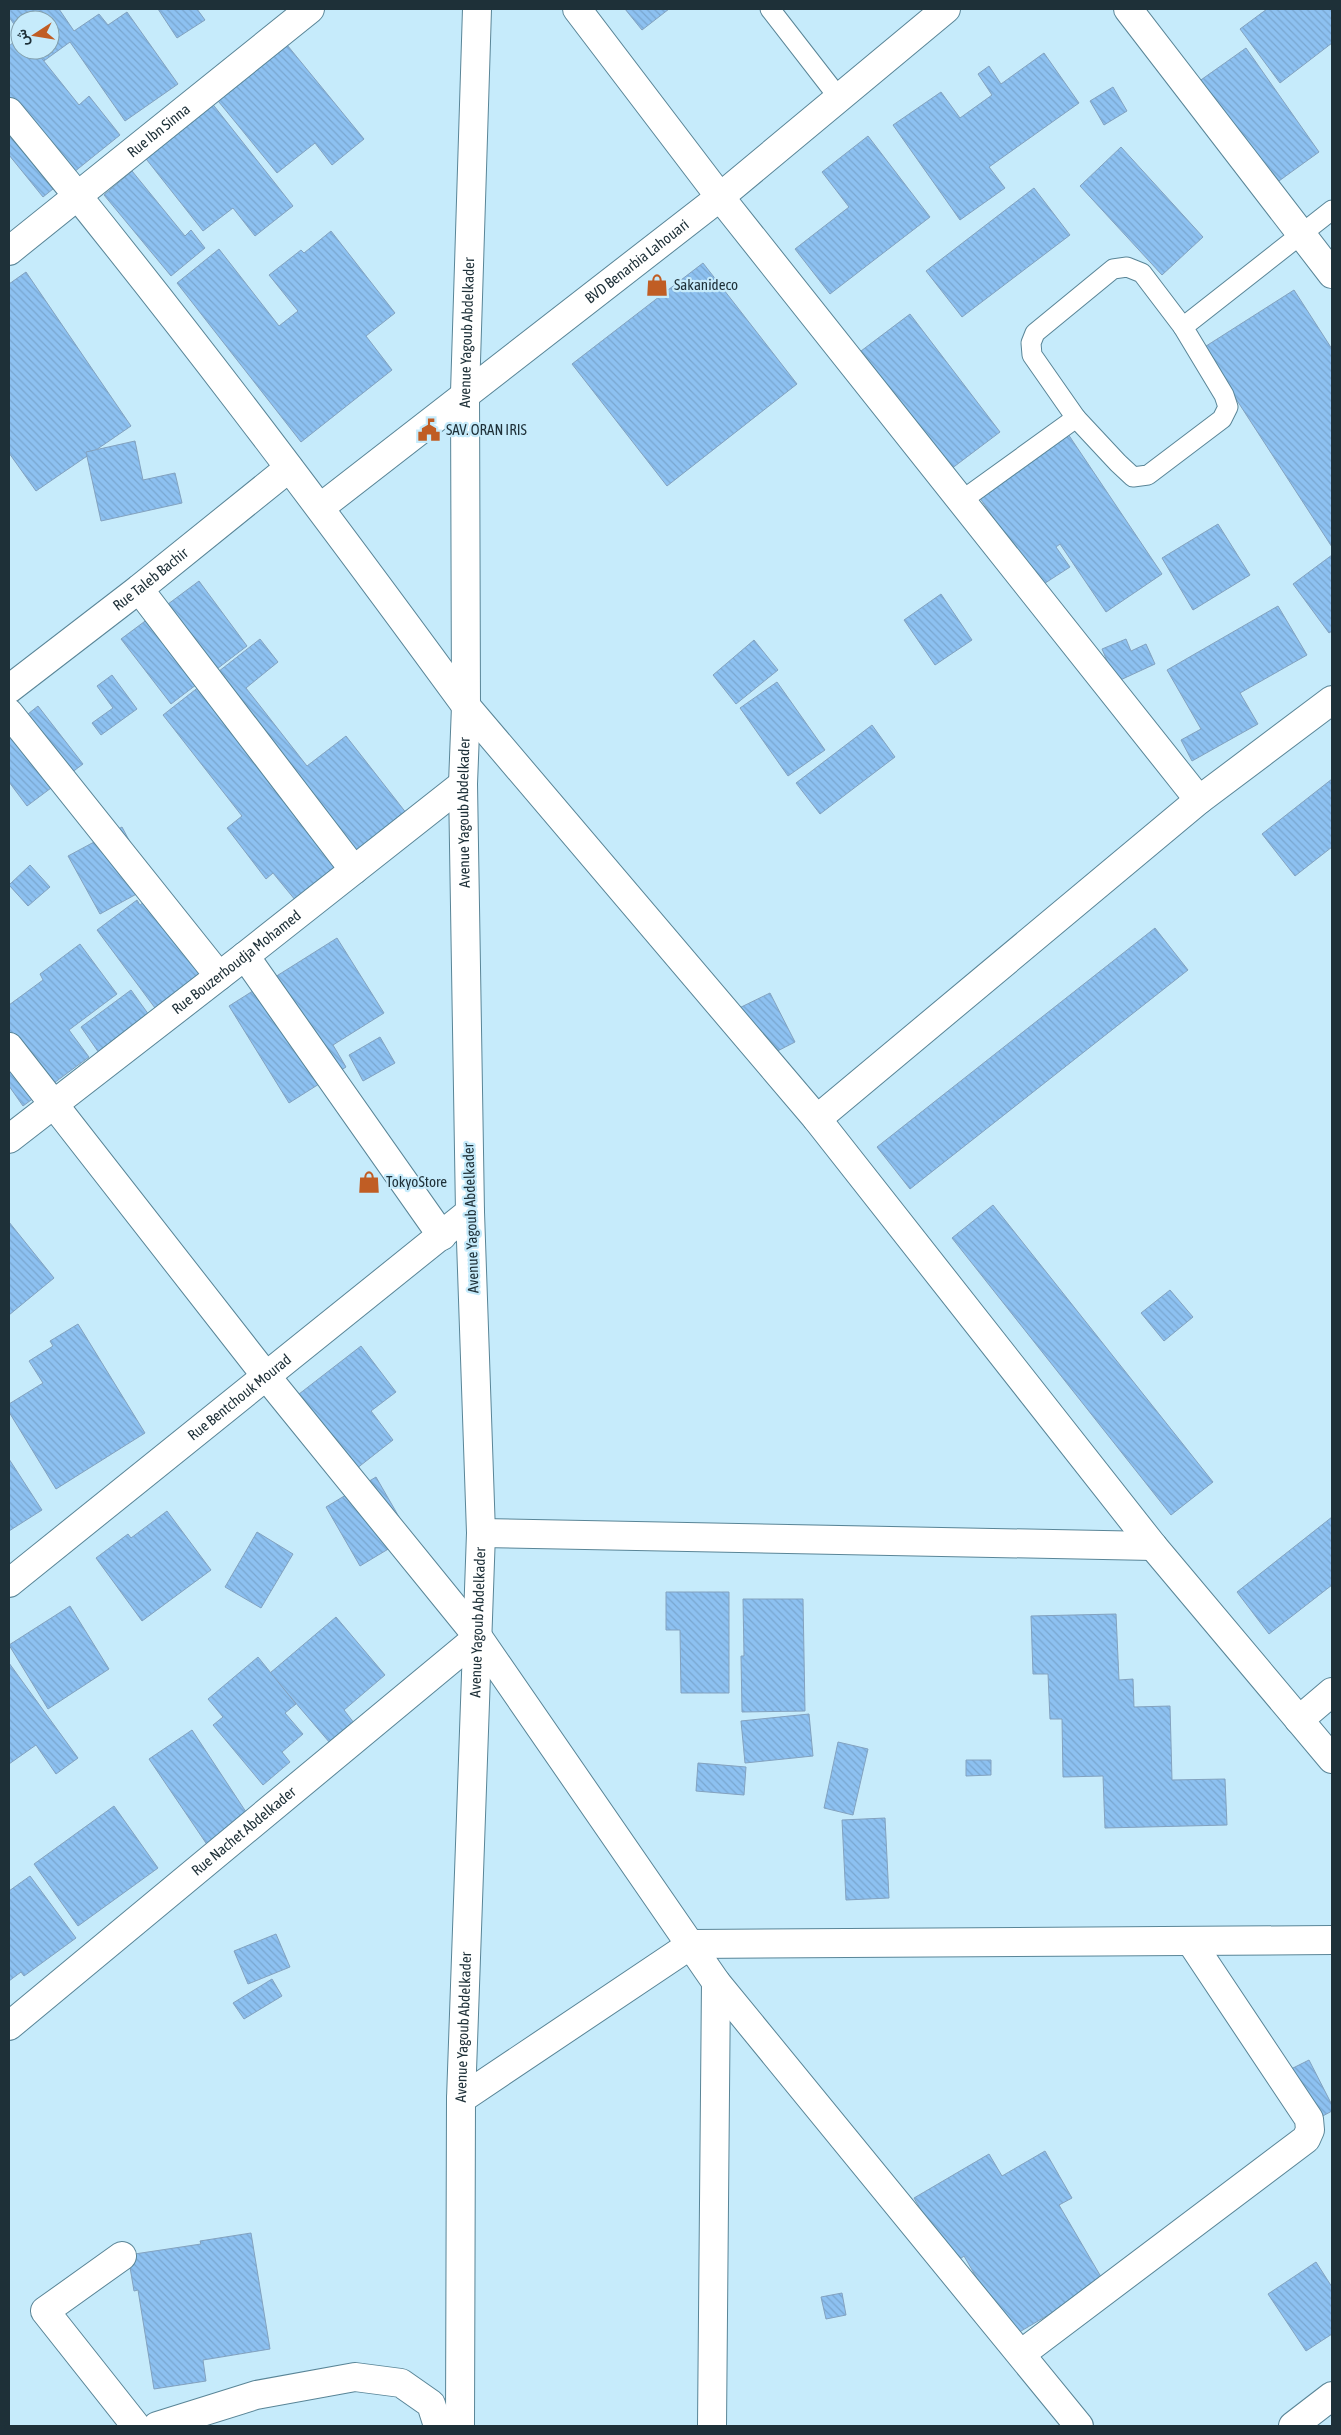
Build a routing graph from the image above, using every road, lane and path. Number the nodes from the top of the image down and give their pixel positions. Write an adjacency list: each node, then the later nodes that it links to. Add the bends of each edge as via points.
1 (310, 9): 9 (street, Rue Ibn Sinna)
2 (477, 9): 16 (street, Avenue Yagoub Abdelkader)
3 (576, 9): 10 (street)
4 (770, 9): 7 (lane)
5 (946, 9): 7 (street, BVD Benarbia Lahouari)
6 (1128, 9): 12 (street)
7 (838, 98): 10 (street, BVD Benarbia Lahouari)
8 (9, 112): 9 (street)
9 (78, 196): 13 (street, Rue Ibn Sinna); 18 (street)
10 (720, 197): 16 (street, BVD Benarbia Lahouari); 19 (street)
11 (1332, 210): 12 (lane)
12 (1301, 233): 14 (street); 15 (lane)
13 (9, 251)
14 (1332, 274)
15 (1183, 326): 17 (lane, via 1224,395 1228,407 1222,419 1148,475 1133,476); 17 (lane, via 1142,273 1127,268 1112,269 1035,333 1031,343 1032,355)
16 (465, 393): 20 (street, BVD Benarbia Lahouari); 24 (street, Avenue Yagoub Abdelkader)
17 (1076, 418): 19 (lane)
18 (289, 468): 20 (street); 21 (street, Rue Taleb Bachir)
19 (962, 501): 27 (street)
20 (320, 507): 24 (street)
21 (139, 588): 22 (street, Rue Taleb Bachir); 28 (street)
22 (9, 689)
23 (1332, 700): 27 (street)
24 (466, 706): 26 (street, Avenue Yagoub Abdelkader); 33 (street)
25 (9, 713): 30 (street)
26 (463, 784): 28 (street, Rue Bouzerboudja Mohamed); 35 (street, Avenue Yagoub Abdelkader)
27 (1199, 800): 33 (street)
28 (354, 870): 29 (street, Rue Bouzerboudja Mohamed)
29 (245, 956): 30 (street, Rue Bouzerboudja Mohamed); 36 (street)
30 (219, 976): 32 (street, Rue Bouzerboudja Mohamed)
31 (9, 1047): 32 (street)
32 (53, 1104): 34 (street, Rue Bouzerboudja Mohamed); 37 (street)
33 (816, 1118): 39 (street)
34 (9, 1139)
35 (470, 1212): 36 (street, Rue Bentchouk Mourad); 38 (street, Avenue Yagoub Abdelkader)
36 (442, 1236): 37 (street, Rue Bentchouk Mourad)
37 (266, 1376): 40 (street, Rue Bentchouk Mourad); 41 (street)
38 (481, 1533): 39 (street); 41 (street, Avenue Yagoub Abdelkader)
39 (1153, 1546): 43 (street)
40 (9, 1583)
41 (478, 1637): 47 (street); 49 (street, Rue Nachet Abdelkader); 50 (street, Avenue Yagoub Abdelkader)
42 (1332, 1692): 43 (street)
43 (1299, 1720): 44 (street)
44 (1332, 1759)
45 (1332, 1940): 46 (street)
46 (1191, 1942): 47 (street); 52 (street, via 1309,2119 1310,2130 1306,2139)
47 (692, 1944): 48 (street); 50 (street)
48 (716, 1982): 52 (street); 58 (street)
49 (9, 2026)
50 (461, 2098): 57 (street, Avenue Yagoub Abdelkader)
51 (122, 2256): 54 (street, via 45,2311)
52 (1021, 2354): 59 (street)
53 (1332, 2396): 60 (street)
54 (136, 2426)
55 (157, 2426): 56 (street, via 256,2395 355,2377 401,2383 431,2404)
56 (438, 2426)
57 (460, 2426)
58 (712, 2426)
59 (1079, 2426)
60 (1293, 2426)

